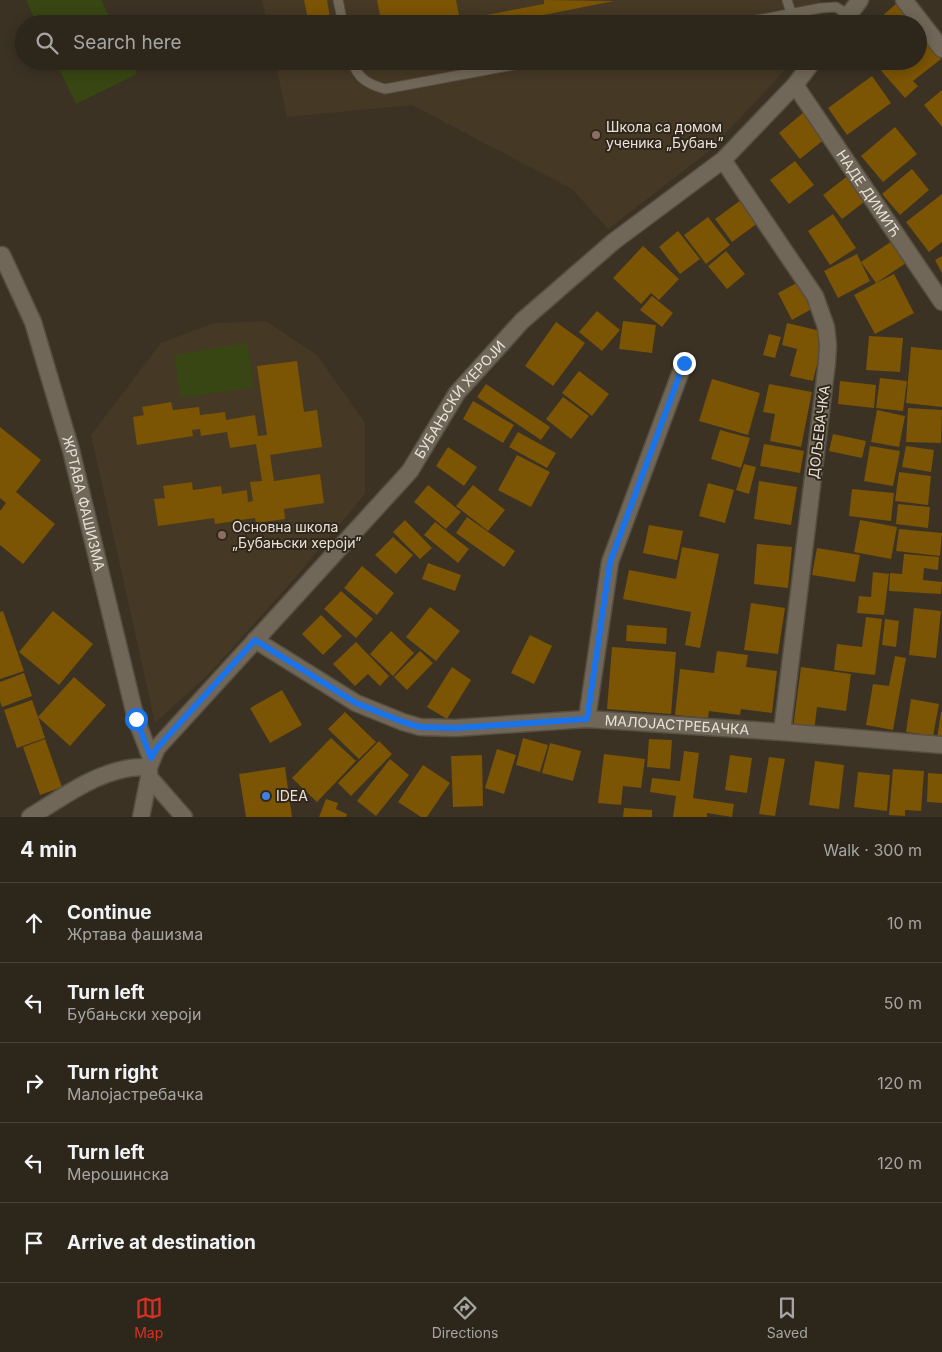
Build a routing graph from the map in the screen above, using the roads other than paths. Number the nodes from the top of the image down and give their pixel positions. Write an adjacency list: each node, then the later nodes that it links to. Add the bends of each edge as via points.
1 (338, 0): 6 (lane)
2 (787, 0): 5 (lane)
3 (860, 0): 9 (street)
4 (904, 0): 10 (street)
5 (791, 13): 7 (lane); 8 (lane, via 836,7)
6 (341, 15)
7 (781, 15)
8 (842, 15)
9 (849, 15)
10 (916, 15)
11 (927, 30): 12 (street)
12 (942, 49)
13 (355, 70): 14 (lane, via 368,84 385,89)
14 (486, 70)
15 (806, 70): 16 (street, БУБАЊСКИ ХЕРОЈИ)
16 (795, 85): 17 (street, БУБАЊСКИ ХЕРОЈИ); 19 (street, НАДЕ ДИМИЋ)
17 (723, 160): 21 (street, БУБАЊСКИ ХЕРОЈИ, via 613,242 522,321 457,393 410,471); 23 (street, ДОЉЕВАЧКА, via 815,296 826,326 828,345)
18 (2, 255): 25 (street, ЖРТАВА ФАШИЗМА, via 32,322 71,450)
19 (942, 302)
20 (684, 363): 22 (street, via 610,562)
21 (255, 640): 22 (street, МАЛОЈАСТРЕБАЧКА, via 356,703 420,727 455,728); 25 (street, БУБАЊСКИ ХЕРОЈИ, via 157,748)
22 (587, 719): 23 (street, МАЛОЈАСТРЕБАЧКА)
23 (782, 732): 24 (street, МАЛОЈАСТРЕБАЧКА)
24 (942, 745)
25 (150, 767): 26 (street, via 126,768 89,781); 27 (street); 28 (street)
26 (30, 817)
27 (140, 817)
28 (184, 817)

